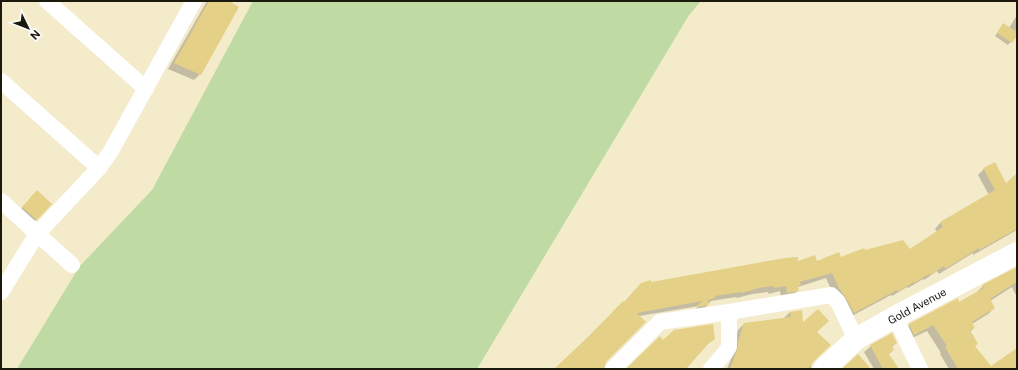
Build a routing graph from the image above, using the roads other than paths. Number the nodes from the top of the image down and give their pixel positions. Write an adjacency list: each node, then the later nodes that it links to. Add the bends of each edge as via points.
1 (47, 1): 4 (street)
2 (189, 3): 4 (street)
3 (1, 81): 5 (street)
4 (146, 89): 5 (street)
5 (99, 168): 7 (street)
6 (1, 201): 7 (street)
7 (37, 234): 9 (street); 10 (street)
8 (1017, 253): 12 (street, Gold Avenue)
9 (72, 265)
10 (1, 292)
11 (730, 312): 13 (street, via 831,295 838,302); 14 (street, via 660,322); 15 (street, via 729,347)
12 (895, 317): 13 (street, Gold Avenue); 17 (street)
13 (856, 339): 16 (street, Gold Avenue)
14 (612, 369)
15 (711, 369)
16 (824, 369)
17 (920, 369)

